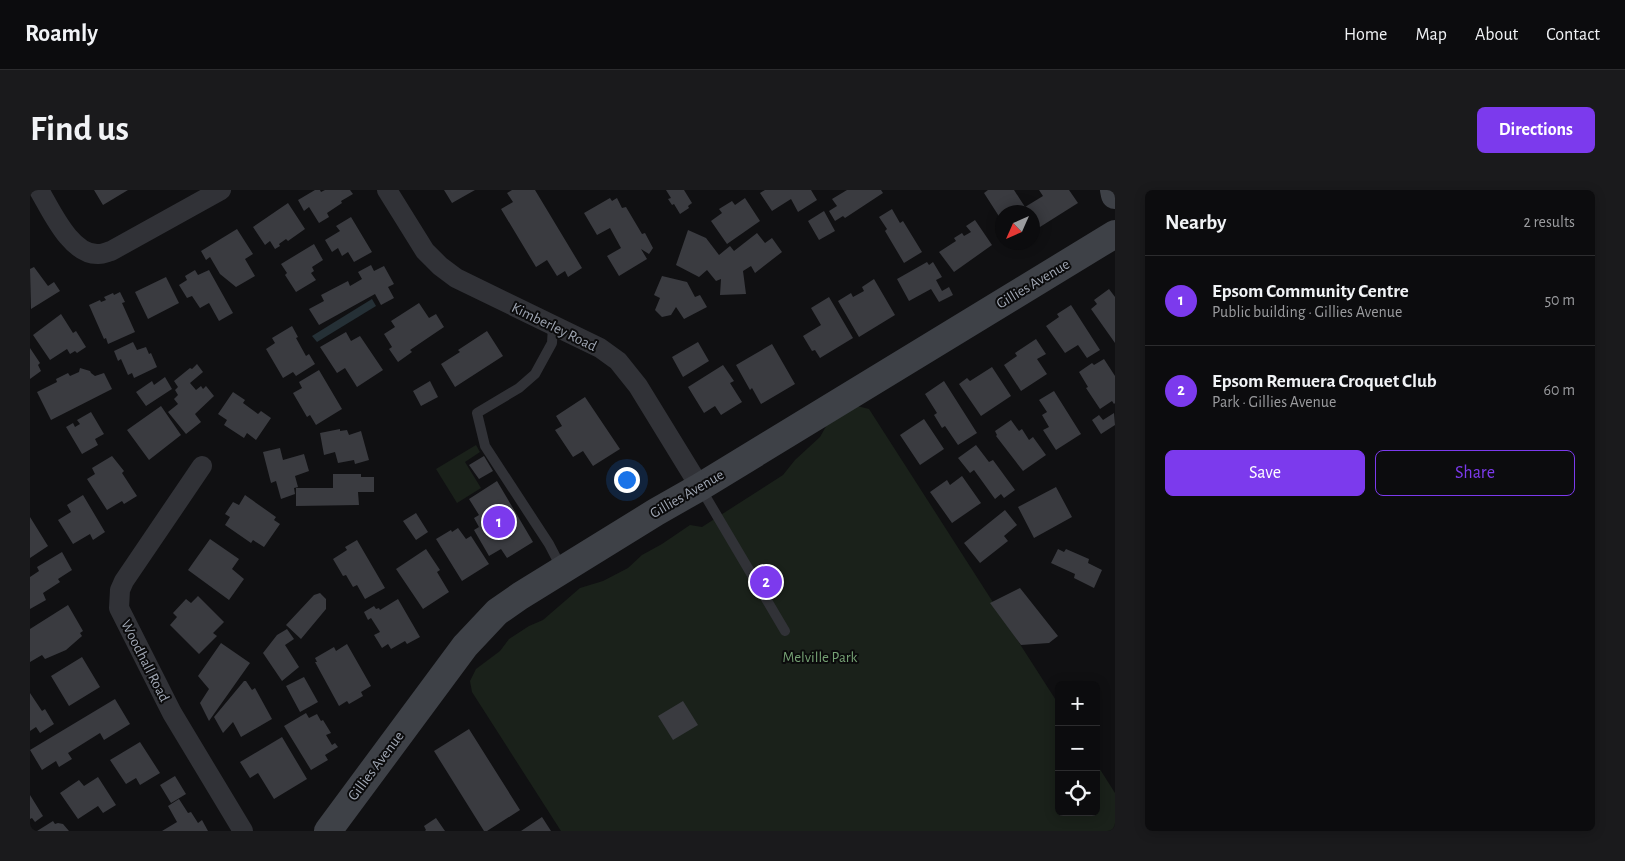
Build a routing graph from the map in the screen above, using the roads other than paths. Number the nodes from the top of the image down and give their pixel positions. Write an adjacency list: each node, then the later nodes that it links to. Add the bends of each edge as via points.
1 (39, 190): 2 (street, via 77,247 98,254 111,252)
2 (221, 190)
3 (387, 190): 7 (street, Kimberley Road, via 425,251 440,266 456,278)
4 (1114, 190): 5 (main road)
5 (1115, 195)
6 (1115, 234): 9 (main road, Gillies Avenue)
7 (553, 326): 9 (street, Kimberley Road, via 600,348 618,361 638,386); 10 (lane, via 552,343 535,374 477,413 485,446)
8 (202, 466): 12 (street, Woodhall Road, via 124,581 119,608 172,713)
9 (700, 487): 10 (main road, Gillies Avenue); 11 (lane)
10 (562, 569): 13 (main road, Gillies Avenue, via 480,628)
11 (785, 630)
12 (243, 831)
13 (328, 831)

